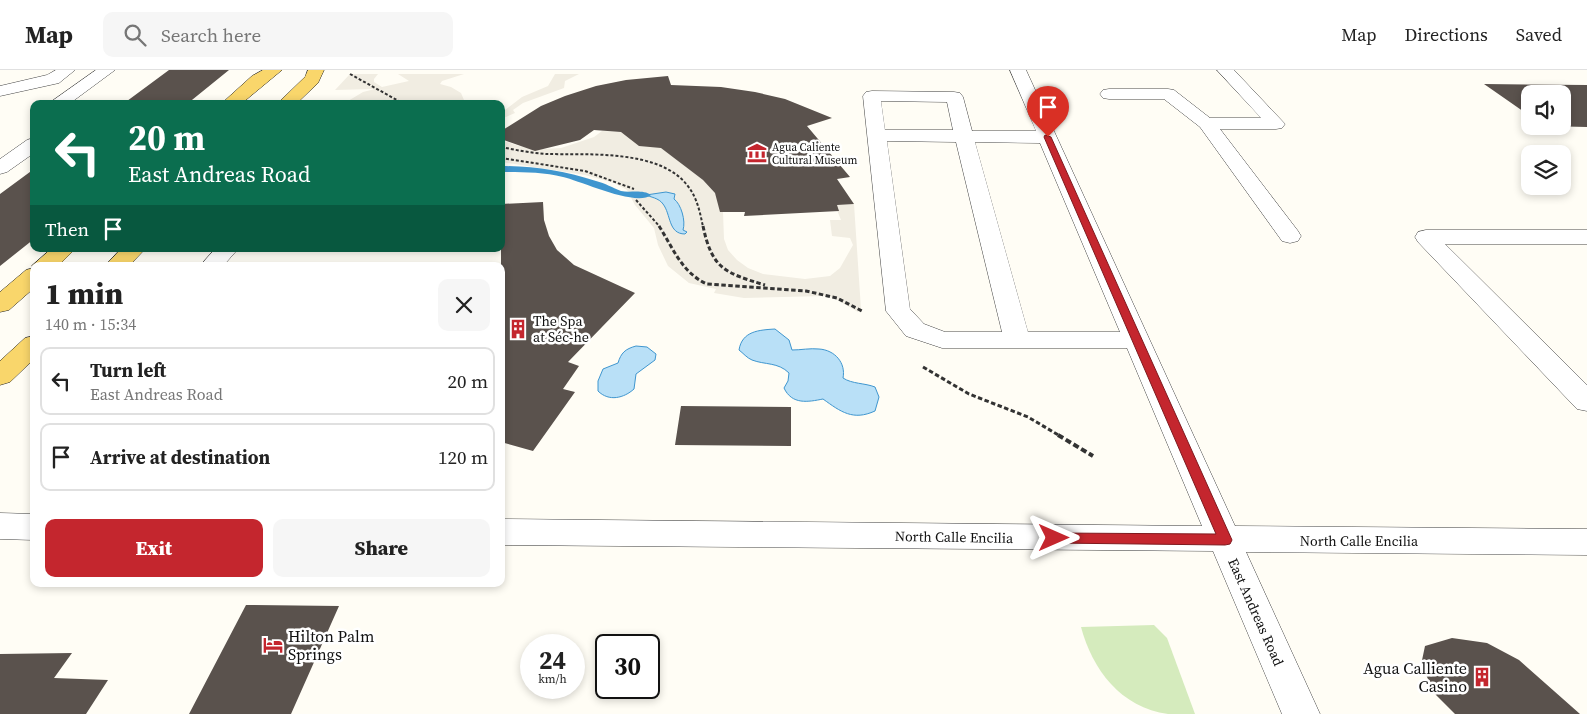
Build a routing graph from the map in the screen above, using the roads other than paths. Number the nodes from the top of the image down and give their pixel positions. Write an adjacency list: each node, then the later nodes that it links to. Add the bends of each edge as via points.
1 (67, 70): 7 (street, via 53,78)
2 (107, 70): 9 (street)
3 (274, 70): 10 (main road)
4 (316, 70): 11 (main road, via 312,79)
5 (1018, 70): 15 (street, East Andreas Road)
6 (1225, 70): 12 (street, via 1276,124)
7 (0, 91)
8 (1109, 94): 12 (street, via 1168,94)
9 (63, 100)
10 (235, 100)
11 (290, 100)
12 (1206, 123): 18 (street)
13 (878, 135): 14 (street); 14 (street, via 872,96 954,97); 28 (street, via 898,311 915,330 942,340)
14 (964, 136): 15 (street); 28 (street)
15 (1048, 137): 29 (street, East Andreas Road)
16 (30, 147): 17 (street)
17 (0, 168)
18 (1290, 236)
19 (1587, 237): 32 (street, via 1426,237)
20 (60, 252): 23 (main road)
21 (131, 252): 24 (main road)
22 (224, 252): 25 (street)
23 (49, 262)
24 (120, 262)
25 (215, 262)
26 (30, 278): 27 (main road)
27 (0, 304)
28 (1017, 340): 29 (street)
29 (1137, 340): 36 (street, East Andreas Road)
30 (30, 348): 31 (main road)
31 (0, 376)
32 (1587, 402)
33 (0, 526): 34 (street)
34 (30, 527)
35 (505, 532): 36 (street, North Calle Encilia)
36 (1225, 540): 37 (street, North Calle Encilia); 38 (street, East Andreas Road)
37 (1587, 542)
38 (1301, 714)

